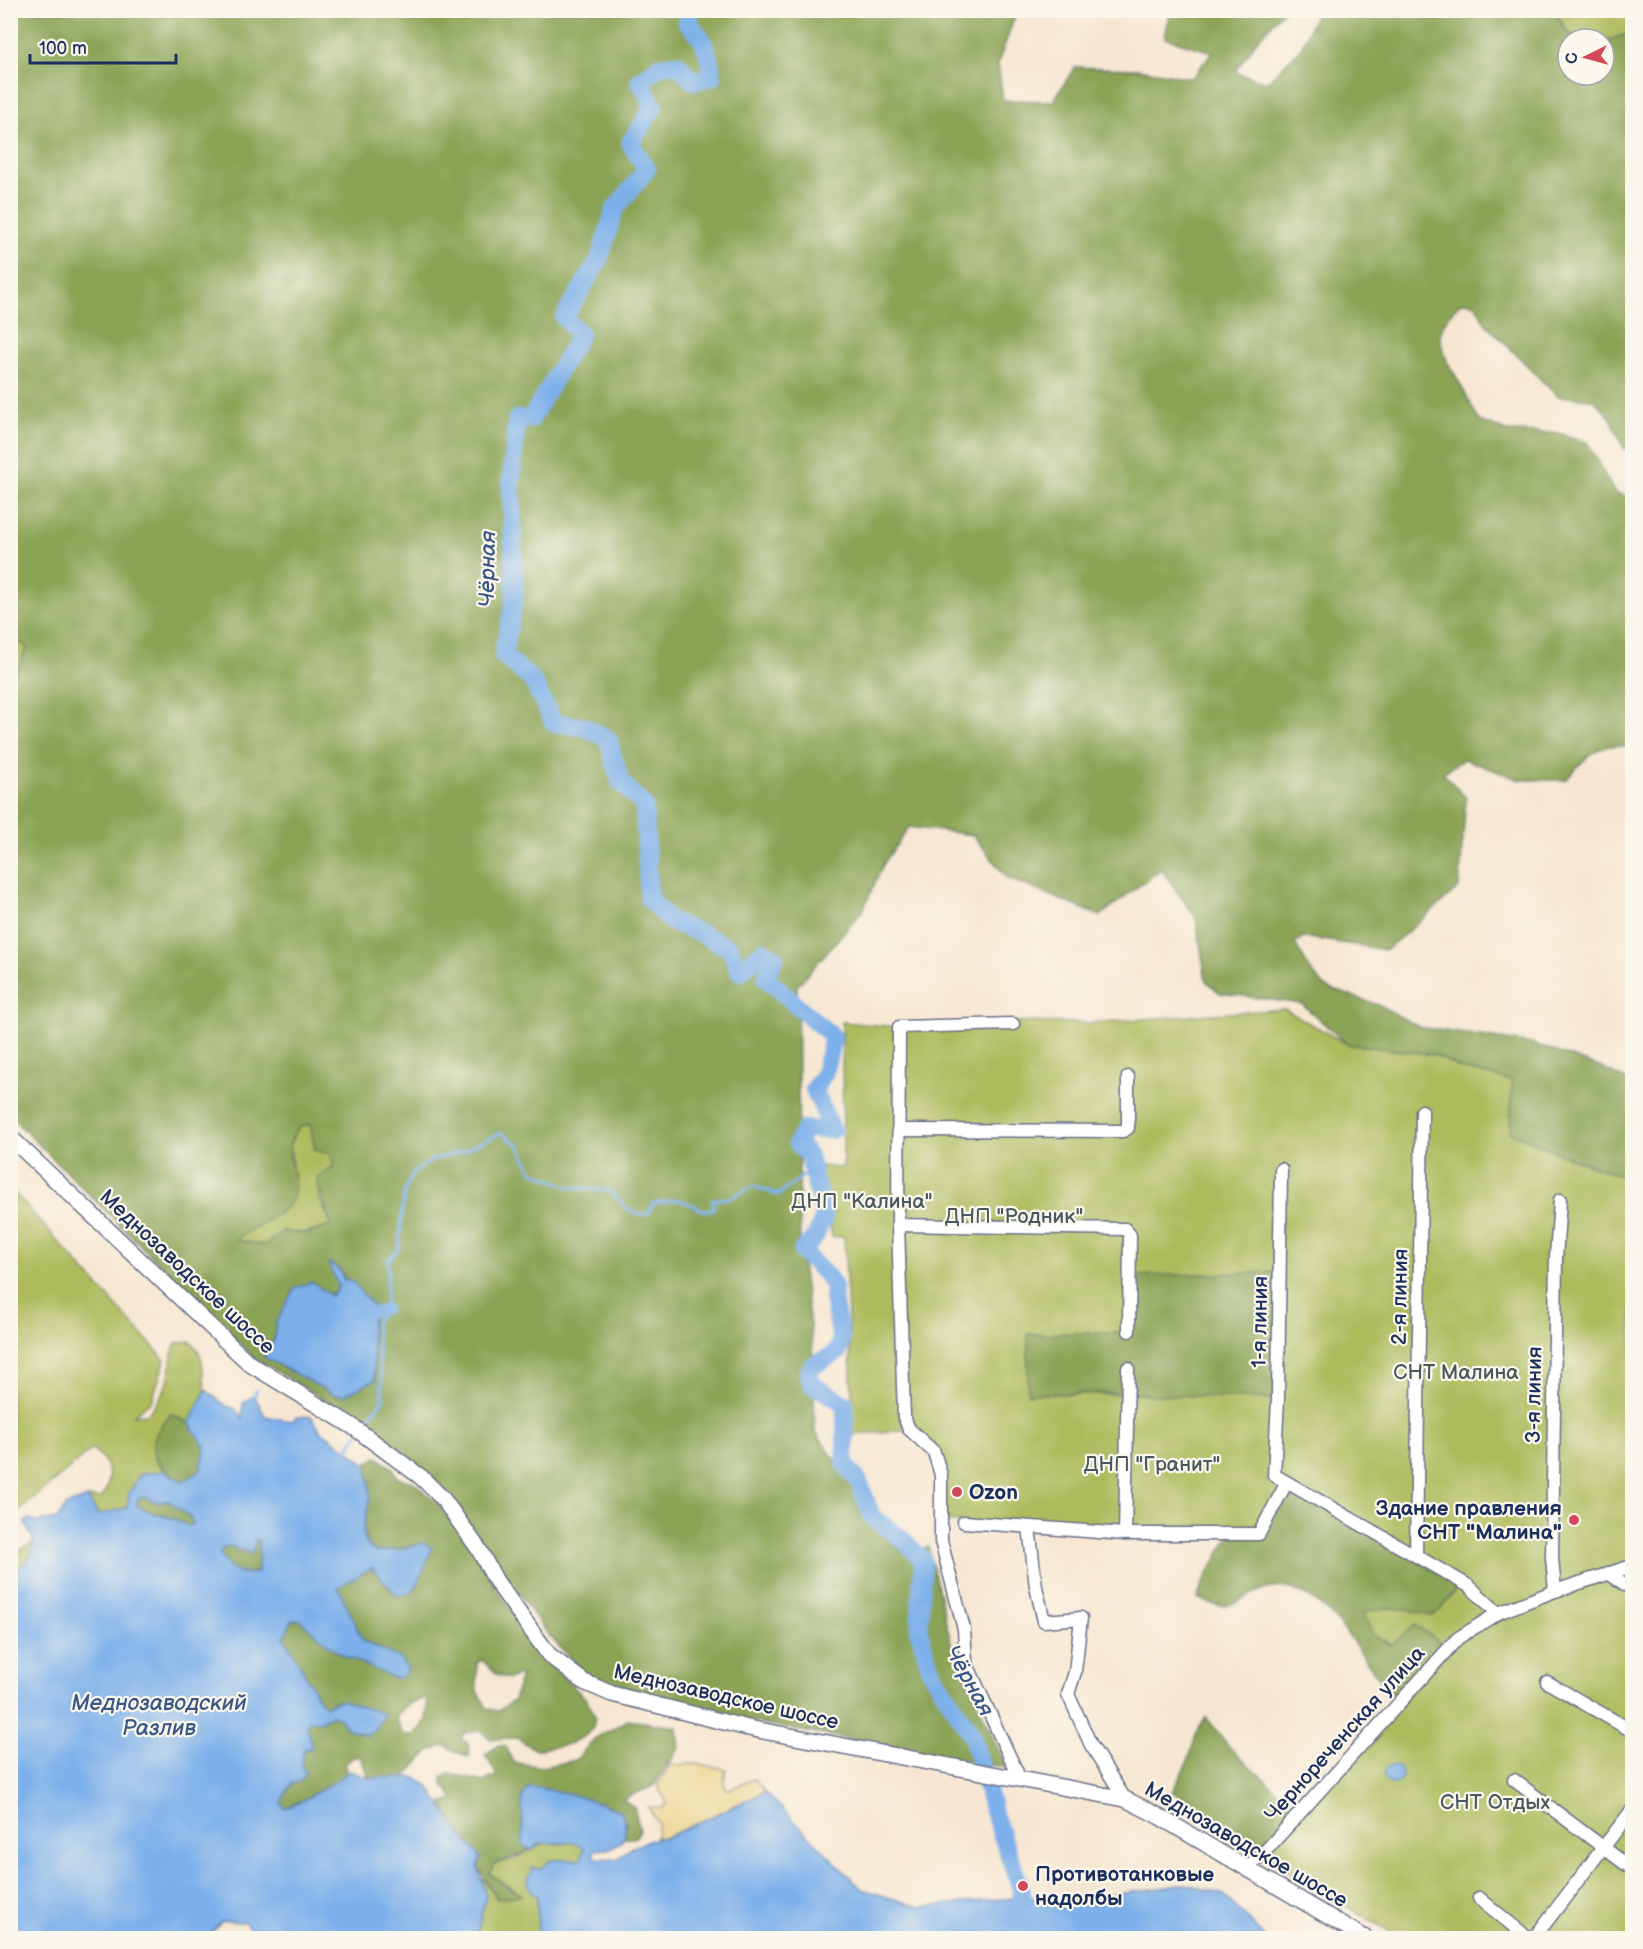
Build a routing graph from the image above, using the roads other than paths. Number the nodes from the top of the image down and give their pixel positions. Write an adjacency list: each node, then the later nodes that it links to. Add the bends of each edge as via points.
1 (1013, 1024): 4 (street, via 899,1027)
2 (1128, 1077): 4 (street, via 1128,1128 1123,1131)
3 (1422, 1111): 15 (street, 2-я линия)
4 (898, 1130): 8 (street)
5 (10, 1137): 23 (main road, Меднозаводское шоссе, via 250,1364 352,1426 421,1477 443,1499 549,1655 584,1682 612,1694 748,1728)
6 (1281, 1169): 11 (street, 1-я линия, via 1274,1475)
7 (1560, 1200): 19 (street, 3-я линия, via 1555,1316 1552,1558)
8 (898, 1225): 9 (street, via 1125,1229 1130,1235); 12 (street, via 904,1417 909,1429 934,1452 941,1475)
9 (1129, 1331)
10 (1128, 1368): 14 (street)
11 (1287, 1484): 14 (street, via 1259,1534); 15 (street)
12 (942, 1521): 13 (street); 23 (street, via 941,1541 964,1629 966,1662)
13 (1029, 1527): 14 (street); 25 (street, via 1044,1621 1081,1618 1075,1672 1068,1694 1091,1745)
14 (1125, 1534)
15 (1416, 1555): 20 (street, via 1469,1586)
16 (1632, 1566): 17 (street, Чернореченская улица)
17 (1608, 1573): 18 (street); 19 (street, Чернореченская улица)
18 (1632, 1589)
19 (1555, 1591): 20 (street, Чернореченская улица)
20 (1498, 1614): 28 (street, Чернореченская улица, via 1458,1638)
21 (1547, 1682): 22 (street)
22 (1632, 1731)
23 (1019, 1779): 25 (main road, Меднозаводское шоссе)
24 (1514, 1780): 27 (street)
25 (1125, 1799): 28 (main road, Меднозаводское шоссе)
26 (1632, 1810): 27 (street)
27 (1604, 1847): 29 (street); 33 (street)
28 (1247, 1868): 31 (main road, Меднозаводское шоссе)
29 (1632, 1869)
30 (1479, 1898): 32 (street)
31 (1365, 1938)
32 (1528, 1938)
33 (1534, 1938)

